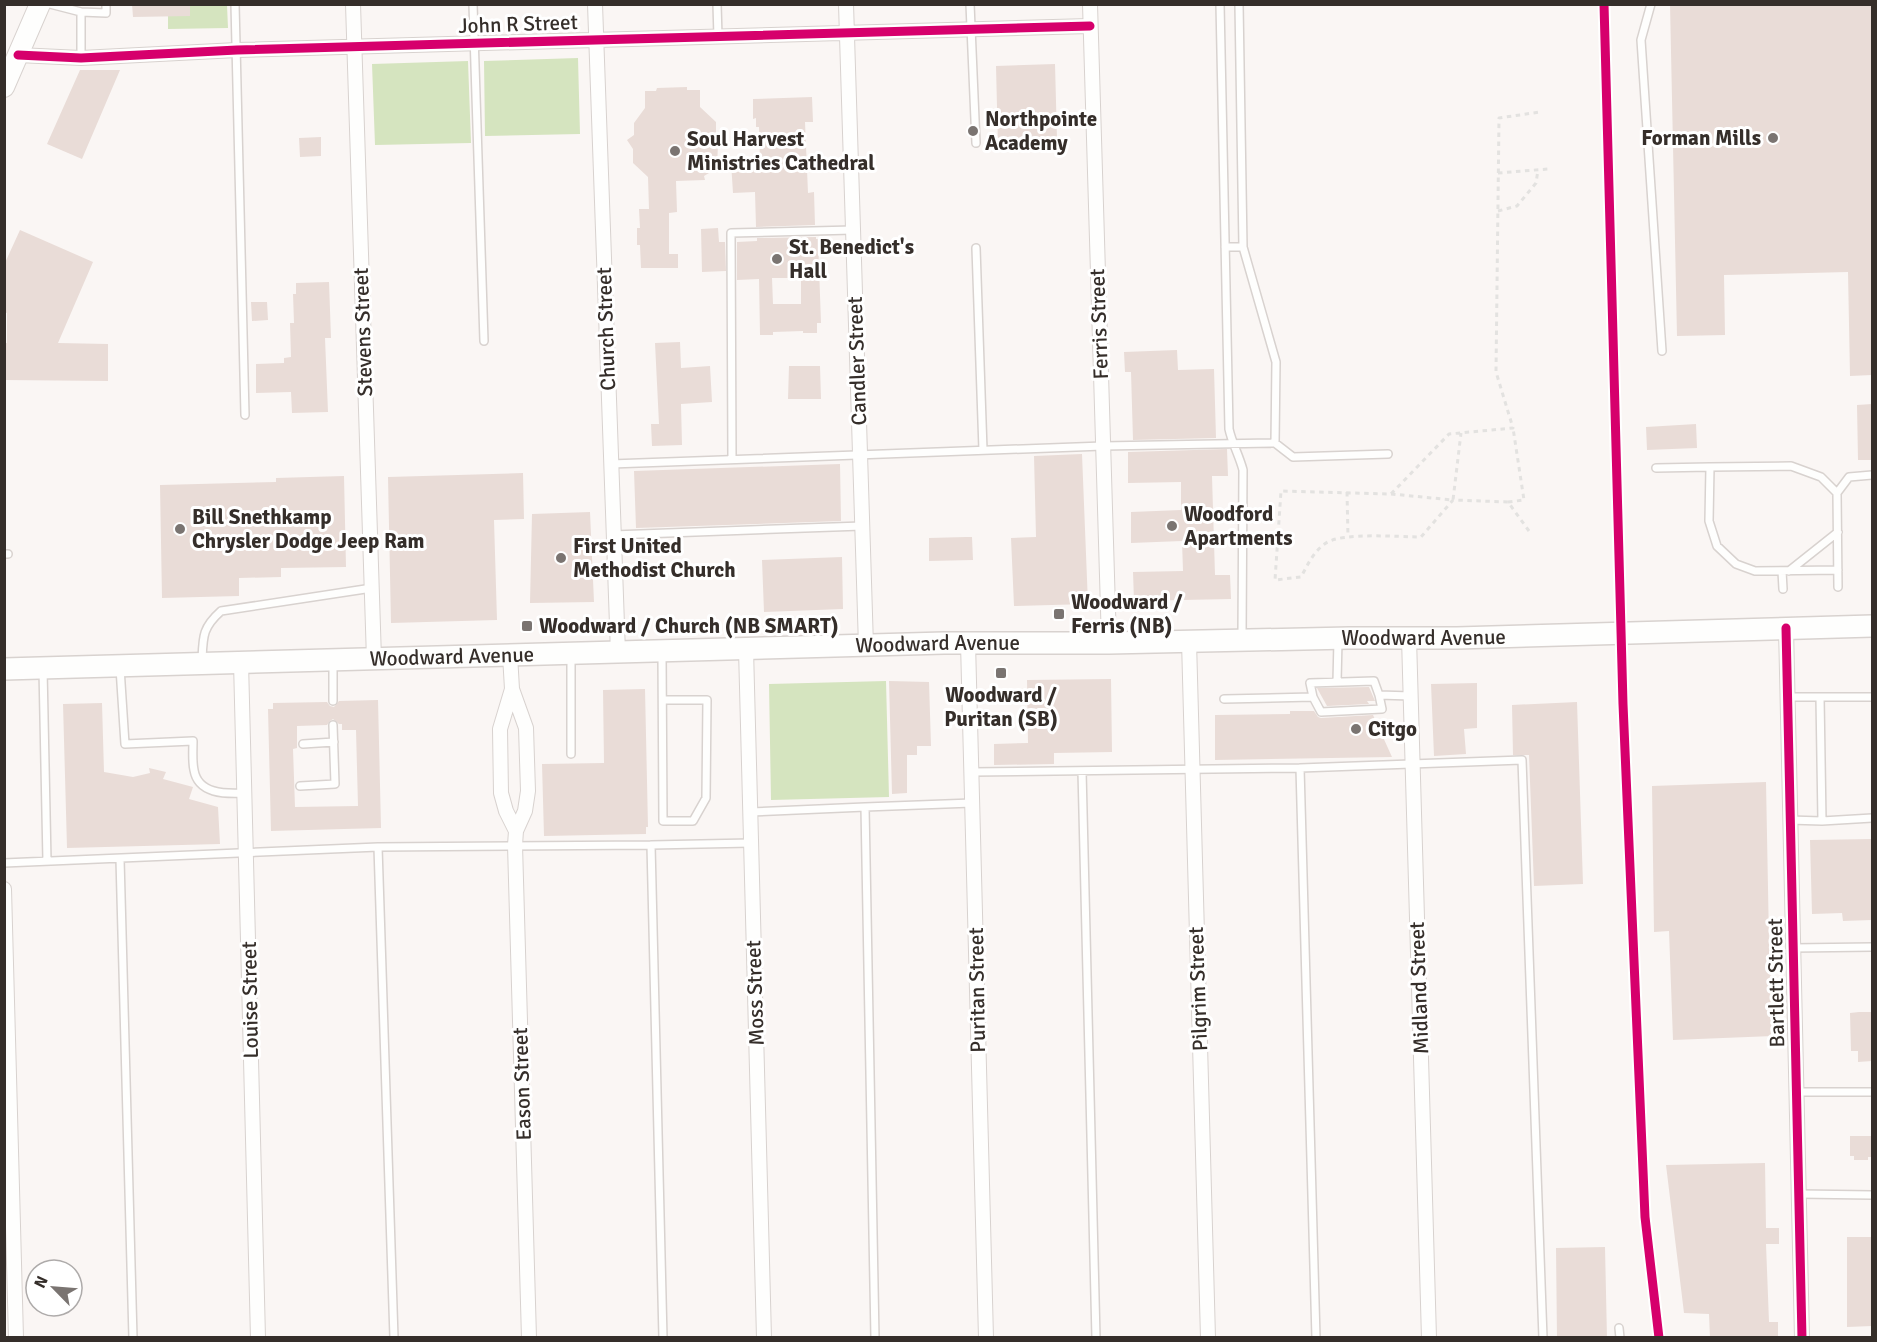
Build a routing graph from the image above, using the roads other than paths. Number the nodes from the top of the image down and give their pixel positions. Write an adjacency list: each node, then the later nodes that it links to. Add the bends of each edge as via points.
1 (40, 4): 24 (main road)
2 (50, 4): 15 (lane)
3 (106, 4): 15 (lane, via 106,13)
4 (235, 4): 23 (lane)
5 (353, 4): 22 (street, Stevens Street)
6 (473, 4): 21 (lane)
7 (595, 4): 20 (street, Church Street)
8 (717, 4): 19 (lane)
9 (846, 4): 18 (street, Candler Street)
10 (970, 4): 17 (lane)
11 (1090, 4): 16 (street, Ferris Street)
12 (1220, 4): 29 (lane)
13 (1239, 4): 30 (lane)
14 (1651, 4): 33 (lane, via 1641,40)
15 (81, 12): 25 (lane)
16 (1090, 26): 17 (street, John R Street); 37 (street, Ferris Street)
17 (971, 29): 18 (street, John R Street); 27 (lane)
18 (847, 33): 19 (street, John R Street); 28 (street, Candler Street)
19 (718, 37): 20 (street, John R Street)
20 (596, 40): 21 (street, John R Street); 42 (street, Church Street)
21 (474, 44): 22 (street, John R Street); 32 (lane)
22 (355, 47): 23 (street, John R Street); 53 (street, Stevens Street)
23 (237, 50): 25 (street, John R Street); 34 (lane)
24 (11, 52): 25 (street, John R Street); 26 (main road)
25 (81, 58)
26 (4, 87)
27 (976, 142)
28 (853, 230): 39 (street, Candler Street); 41 (lane, via 730,233)
29 (1225, 247): 30 (lane); 36 (lane, via 1229,429)
30 (1243, 247): 35 (lane, via 1276,362)
31 (976, 248): 38 (lane)
32 (484, 341)
33 (1662, 351)
34 (245, 415)
35 (1275, 443): 36 (lane); 40 (lane, via 1293,457)
36 (1233, 444): 37 (lane); 59 (lane, via 1243,470)
37 (1103, 446): 38 (lane); 62 (street, Ferris Street)
38 (983, 450): 39 (lane)
39 (860, 454): 41 (lane); 47 (street, Candler Street)
40 (1388, 454)
41 (732, 459): 42 (lane)
42 (611, 464): 49 (street, Church Street)
43 (1710, 467): 44 (lane); 46 (lane, via 1791,466 1821,477); 51 (lane, via 1709,520 1717,546 1736,564 1755,571)
44 (1656, 468)
45 (1872, 475): 46 (lane, via 1849,477)
46 (1837, 493): 48 (lane)
47 (862, 526): 49 (lane); 63 (street, Candler Street)
48 (1838, 532): 50 (lane); 51 (lane)
49 (614, 535): 66 (street, Church Street)
50 (1838, 570): 51 (lane); 52 (lane)
51 (1785, 571): 54 (lane)
52 (1838, 587)
53 (372, 588): 69 (street, Stevens Street); 72 (lane, via 221,611 203,634)
54 (1783, 589)
55 (1872, 627): 56 (main road, Woodward Avenue)
56 (1786, 628): 58 (main road, Woodward Avenue); 81 (street, Bartlett Street)
57 (1338, 638): 58 (main road, Woodward Avenue); 59 (main road, Woodward Avenue); 76 (lane)
58 (1409, 638): 79 (street, Midland Street)
59 (1242, 639): 60 (main road, Woodward Avenue)
60 (1189, 641): 62 (main road, Woodward Avenue); 95 (street, Pilgrim Street)
61 (968, 643): 62 (main road, Woodward Avenue); 63 (main road, Woodward Avenue); 97 (street, Puritan Street)
62 (1109, 643)
63 (866, 646): 64 (main road, Woodward Avenue)
64 (746, 649): 65 (main road, Woodward Avenue); 102 (street, Moss Street)
65 (662, 651): 66 (main road, Woodward Avenue); 85 (lane)
66 (618, 652): 67 (main road, Woodward Avenue)
67 (571, 654): 68 (main road, Woodward Avenue); 92 (lane)
68 (510, 655): 69 (main road, Woodward Avenue); 77 (street, Eason Street)
69 (374, 659): 70 (main road, Woodward Avenue)
70 (333, 660): 71 (main road, Woodward Avenue); 86 (lane)
71 (241, 662): 72 (main road, Woodward Avenue); 99 (street, Louise Street)
72 (202, 663): 73 (main road, Woodward Avenue)
73 (120, 666): 74 (main road, Woodward Avenue); 99 (lane, via 125,744 193,741 194,771 201,786 216,792)
74 (44, 668): 75 (main road, Woodward Avenue); 112 (lane)
75 (4, 669)
76 (1337, 682): 78 (lane, via 1374,681); 80 (lane, via 1310,683)
77 (512, 689): 106 (street, Eason Street, via 500,729 501,793); 106 (street, Eason Street, via 526,728 528,791)
78 (1379, 695): 79 (lane); 88 (lane, via 1382,709 1358,706)
79 (1411, 696): 93 (street, Midland Street)
80 (1313, 697): 84 (lane); 88 (lane, via 1321,712)
81 (1787, 697): 82 (lane); 104 (street, Bartlett Street)
82 (1820, 697): 83 (lane); 105 (lane)
83 (1872, 697)
84 (1224, 699)
85 (663, 700): 85 (lane, via 663,821 693,822 706,798 707,700)
86 (333, 701)
87 (1338, 703): 88 (lane)
88 (1340, 711)
89 (333, 725): 90 (lane)
90 (334, 742): 91 (lane); 98 (lane, via 335,784)
91 (303, 744)
92 (571, 754)
93 (1413, 765): 94 (lane); 134 (street, Midland Street); 135 (lane, via 1522,760)
94 (1300, 768): 95 (lane); 133 (lane)
95 (1193, 769): 96 (lane); 132 (street, Pilgrim Street)
96 (1082, 771): 97 (lane); 131 (lane)
97 (972, 772): 100 (street, Puritan Street)
98 (300, 786)
99 (245, 793): 110 (street, Louise Street)
100 (972, 803): 101 (lane); 130 (street, Puritan Street)
101 (865, 807): 102 (lane); 129 (lane)
102 (750, 812): 107 (street, Moss Street)
103 (1872, 818): 105 (lane)
104 (1790, 820): 105 (lane); 116 (street, Bartlett Street)
105 (1822, 820)
106 (515, 838): 108 (lane); 109 (lane); 126 (street, Eason Street)
107 (751, 843): 108 (lane); 128 (street, Moss Street)
108 (651, 845): 127 (lane)
109 (378, 847): 110 (lane); 125 (lane)
110 (247, 854): 111 (lane); 124 (street, Louise Street)
111 (120, 859): 112 (lane); 123 (lane)
112 (47, 861): 113 (lane)
113 (4, 863)
114 (4, 889): 122 (street)
115 (1872, 947): 116 (lane)
116 (1793, 948): 117 (street, Bartlett Street)
117 (1797, 1092): 118 (lane); 119 (street, Bartlett Street)
118 (1872, 1092)
119 (1798, 1194): 120 (lane); 137 (street, Bartlett Street)
120 (1872, 1195)
121 (1619, 1328): 136 (lane)
122 (16, 1338)
123 (133, 1338)
124 (258, 1338)
125 (394, 1338)
126 (529, 1338)
127 (663, 1338)
128 (764, 1338)
129 (875, 1338)
130 (986, 1338)
131 (1096, 1338)
132 (1208, 1338)
133 (1316, 1338)
134 (1429, 1338)
135 (1543, 1338)
136 (1620, 1338)
137 (1802, 1338)

